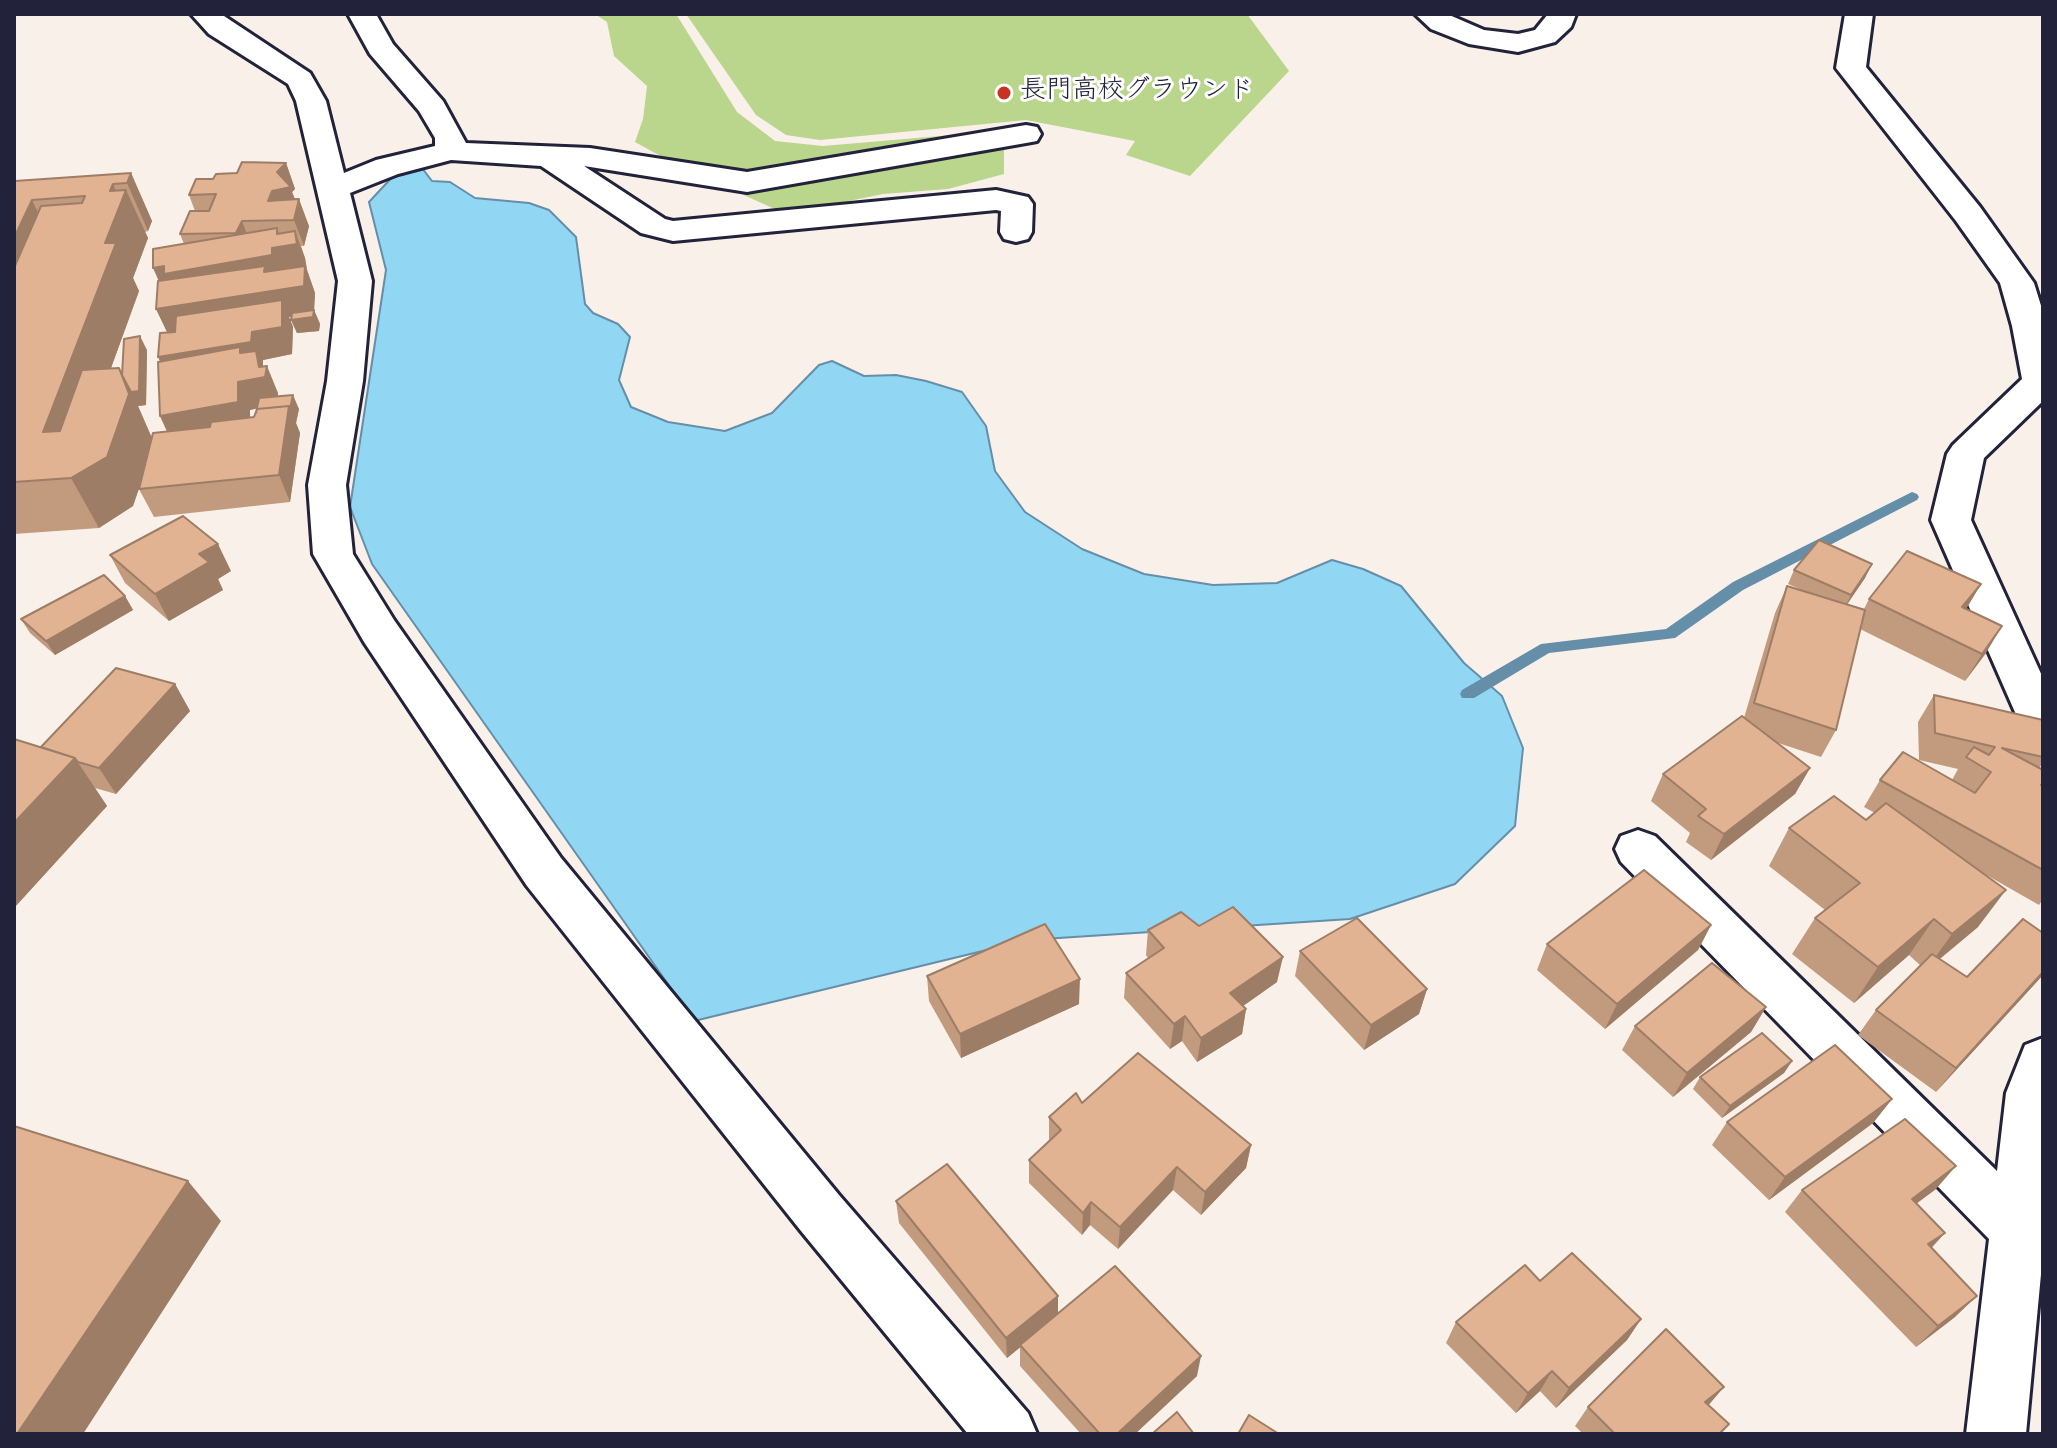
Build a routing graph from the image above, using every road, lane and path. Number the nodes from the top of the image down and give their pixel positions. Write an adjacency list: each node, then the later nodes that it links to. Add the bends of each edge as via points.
1 (205, 14): 9 (street, via 300,79 311,101)
2 (362, 14): 7 (street, via 380,48 436,114)
3 (1429, 14): 4 (street, via 1479,38 1518,43 1545,36)
4 (1562, 14)
5 (1859, 14): 11 (street, via 1851,68 2017,283 2030,326 2041,382 1966,454 1951,520)
6 (1026, 134): 8 (street, via 747,182 590,157)
7 (451, 151): 8 (street); 9 (street, via 387,167)
8 (549, 157): 10 (street, via 653,226 673,231 996,200 1017,204)
9 (331, 189): 15 (street, via 355,281 327,485 333,554 379,631 544,872)
10 (1016, 232)
11 (2043, 726)
12 (1638, 849): 14 (street)
13 (2043, 1061): 14 (street, via 2032,1093)
14 (2019, 1231): 16 (street)
15 (1007, 1434)
16 (1996, 1434)

